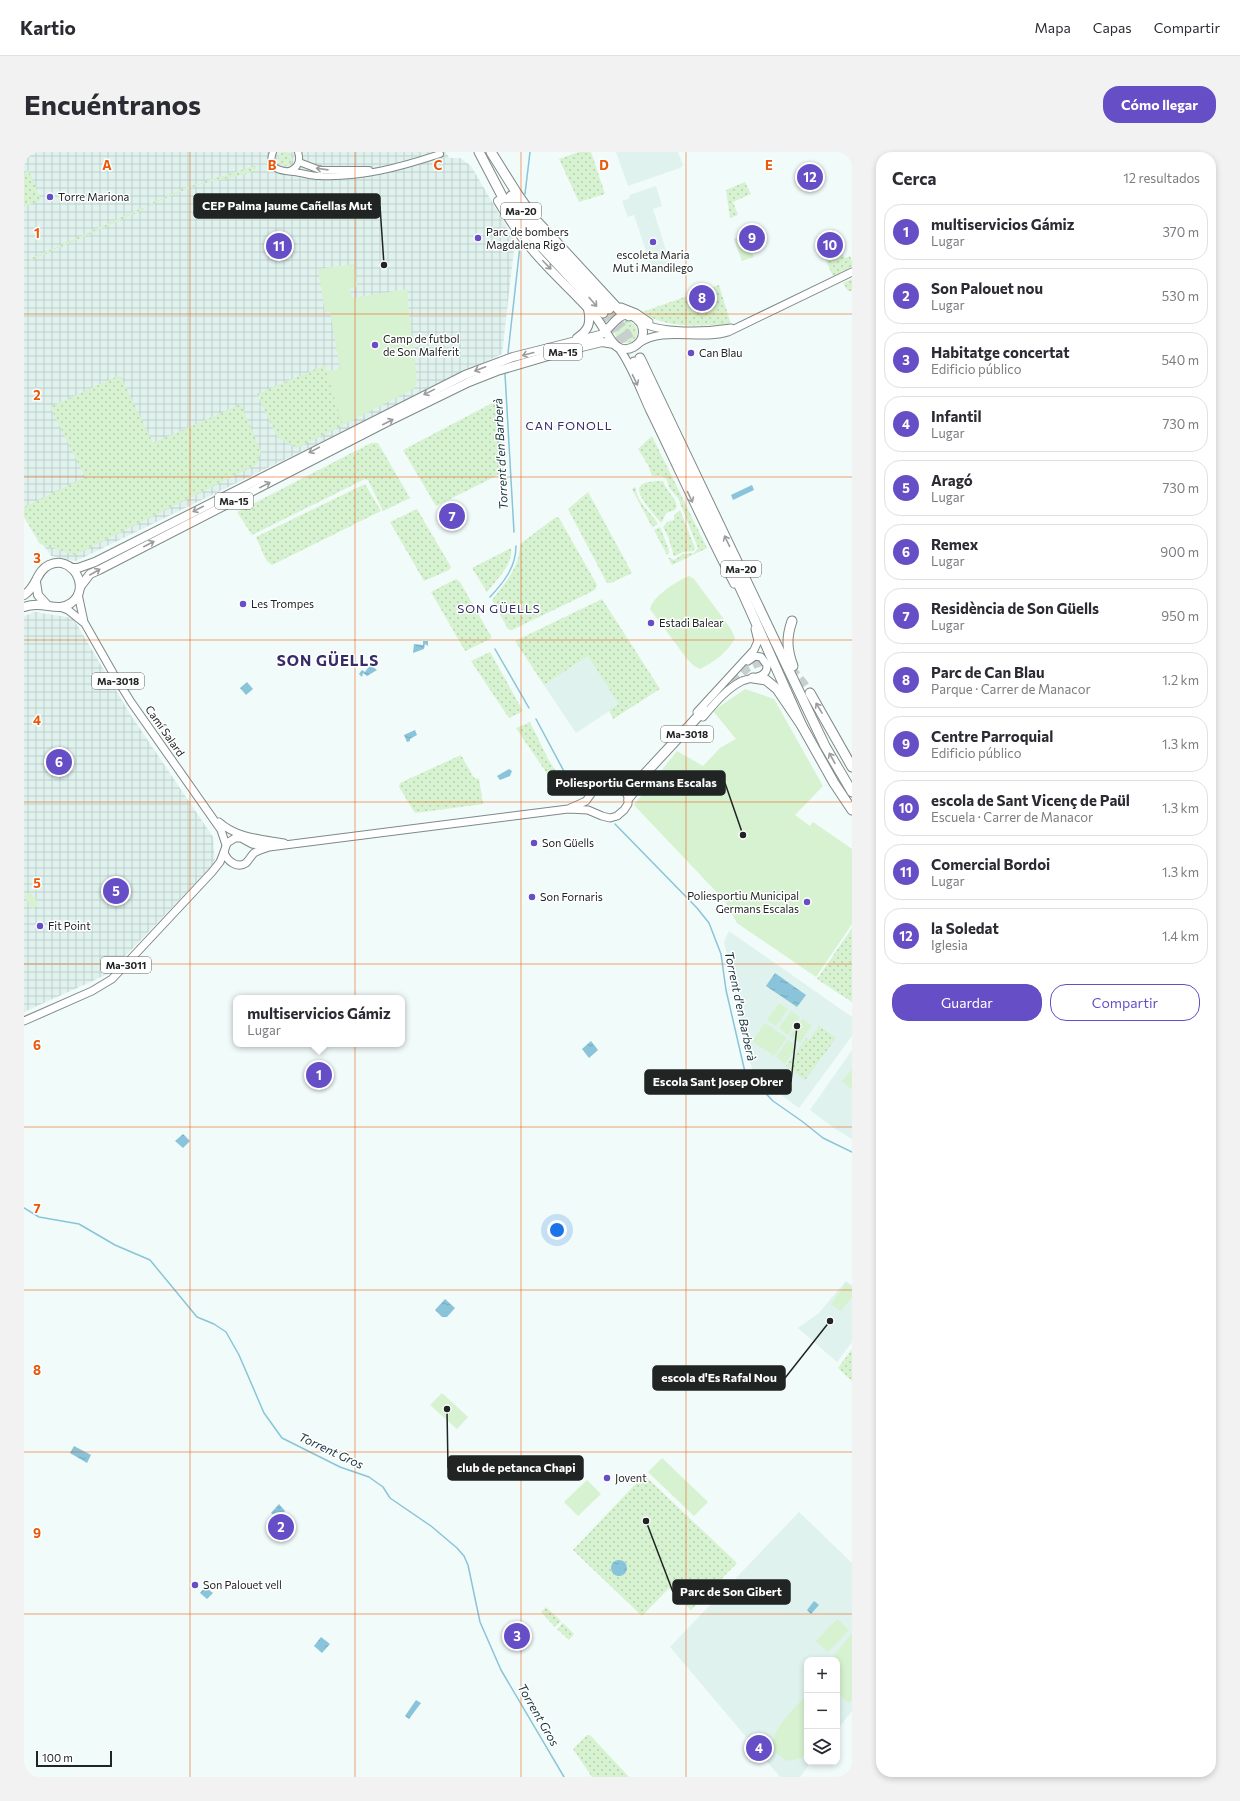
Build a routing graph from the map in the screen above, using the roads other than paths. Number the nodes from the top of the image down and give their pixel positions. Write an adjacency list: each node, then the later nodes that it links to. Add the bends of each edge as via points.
1 (273, 152): 11 (street, via 272,160 276,168)
2 (298, 152): 7 (street)
3 (479, 152): 10 (highway, Ma-20)
4 (490, 152): 8 (highway); 14 (highway, Ma-20, via 506,187 529,221)
5 (497, 152): 8 (highway)
6 (440, 154): 9 (street)
7 (299, 162): 9 (street, one-way to 7, via 320,170); 11 (street)
8 (498, 163): 14 (highway, via 534,218)
9 (389, 169): 11 (street, via 331,176)
10 (488, 171): 12 (highway); 14 (highway, Ma-20, one-way to 14, via 525,230)
11 (289, 172)
12 (498, 201): 15 (highway, one-way to 15, via 529,247)
13 (852, 272): 18 (main road)
14 (608, 307): 16 (highway); 19 (main road, via 638,314)
15 (588, 308): 20 (highway); 21 (highway, via 589,327)
16 (629, 316): 17 (highway); 20 (highway, Ma-15, via 619,317)
17 (638, 321): 19 (main road); 22 (highway, via 643,333)
18 (745, 324): 19 (main road, via 698,331); 22 (main road, via 718,335 658,335)
19 (658, 327)
20 (612, 336): 21 (highway, Ma-15); 22 (highway, Ma-15, via 627,349); 26 (highway, Ma-15, one-way to 20, via 94,572 469,382 497,370 602,342); 33 (main road, one-way to 33, via 635,378)
21 (573, 341): 24 (highway, Ma-15, one-way to 24, via 507,359 465,375 95,562)
22 (637, 344)
23 (743, 562): 34 (highway)
24 (72, 568): 25 (highway, Ma-15, via 58,563 49,565 40,572); 26 (highway, via 79,578)
25 (36, 582): 27 (highway, Ma-15); 28 (highway, via 38,595)
26 (79, 590): 30 (highway, Ma-15, via 71,603); 32 (main road, Camí Salard / Ma-3018)
27 (24, 595)
28 (47, 605): 29 (highway, via 33,604); 30 (highway)
29 (24, 607)
30 (60, 607): 32 (main road, Camí Salard / Ma-3018)
31 (792, 621): 34 (highway, via 787,640)
32 (84, 622): 48 (main road, Camí Salard / Ma-3018, via 131,702)
33 (756, 631): 36 (highway); 39 (main road, via 758,641 754,650)
34 (796, 677): 38 (highway)
35 (753, 678): 39 (main road, via 762,676 767,670 766,662 759,656 752,657); 40 (highway, via 764,680 774,686); 45 (main road, Ma-3018, via 742,681 724,694 636,788)
36 (786, 688): 38 (highway, Ma-20, one-way to 36, via 637,360); 40 (highway, Ma-20)
37 (810, 693): 41 (highway, one-way to 37)
38 (805, 703): 43 (highway, Ma-20, one-way to 38, via 825,746)
39 (705, 707): 42 (highway, via 641,778 632,784)
40 (802, 726): 47 (highway, Ma-20)
41 (852, 767)
42 (618, 783): 44 (main road, Ma-3018, via 602,782); 45 (main road, via 627,792)
43 (852, 792)
44 (591, 794): 46 (main road, Ma-3018, via 584,803); 49 (main road, via 592,805)
45 (628, 800): 49 (main road, Ma-3018, via 624,810 614,817 605,818)
46 (568, 810): 49 (main road, Ma-3018, via 588,810); 53 (main road, Ma-3018)
47 (852, 810)
48 (208, 813): 50 (main road, Camí Salard / Ma-3018); 53 (main road, via 235,833)
49 (597, 814)
50 (221, 830): 51 (main road, Camí Salard / Ma-3018); 55 (main road, Camí Salard / Ma-3018)
51 (235, 838): 52 (main road, Ma-3018); 55 (main road, via 229,841)
52 (248, 842): 54 (main road, Ma-3018); 56 (main road, via 251,848)
53 (292, 845): 54 (main road, Ma-3018)
54 (269, 847): 56 (main road, Ma-3018)
55 (225, 849): 57 (main road, Ma-3018, via 227,859); 58 (main road, Ma-3011, via 220,862)
56 (250, 857): 57 (main road, Ma-3018, via 243,864)
57 (233, 863): 58 (main road, Ma-3011)
58 (212, 872): 59 (main road, Ma-3011, via 112,979 92,992)
59 (24, 1020)

